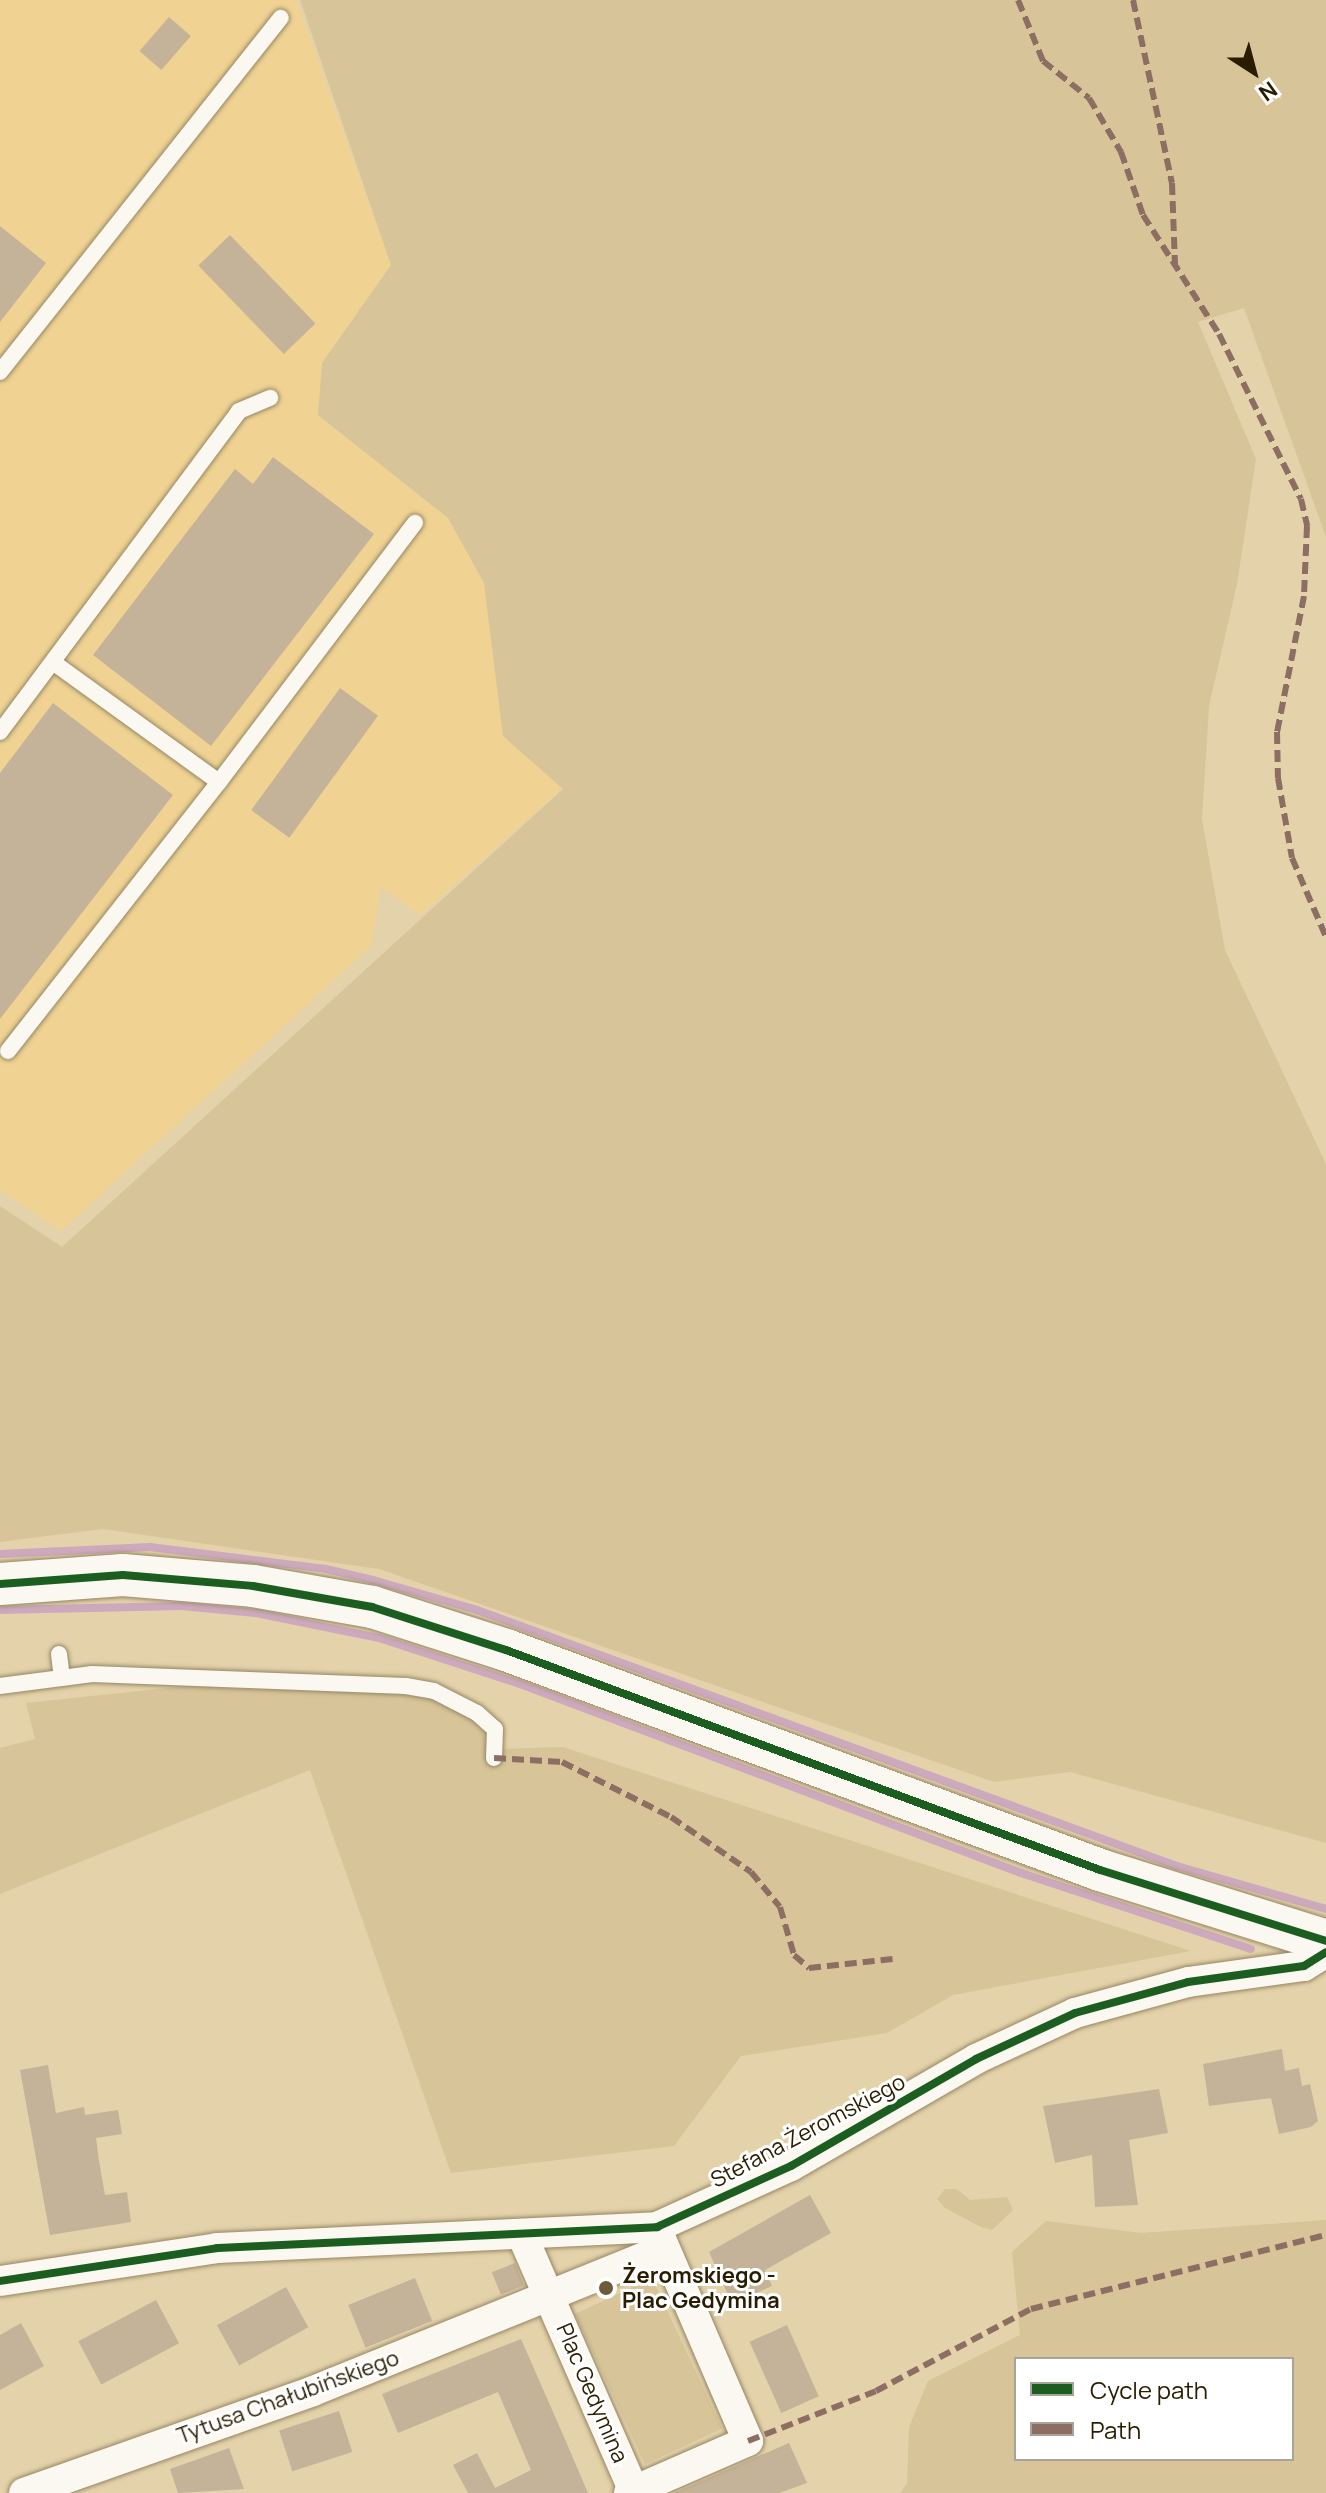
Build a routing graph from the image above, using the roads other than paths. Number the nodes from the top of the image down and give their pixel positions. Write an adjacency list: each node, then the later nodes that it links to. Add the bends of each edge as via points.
1 (281, 18): 2 (lane)
2 (0, 372)
3 (270, 398): 5 (lane, via 239,411)
4 (415, 523): 7 (lane)
5 (54, 663): 6 (lane); 7 (lane)
6 (0, 732)
7 (219, 782): 8 (lane)
8 (8, 1051)
9 (0, 1584): 14 (street, via 123,1575 253,1586 372,1607 506,1650 1100,1870)
10 (59, 1654): 11 (lane)
11 (62, 1678): 12 (lane); 13 (lane, via 220,1676 434,1691 477,1713 495,1729)
12 (0, 1686)
13 (494, 1758)
14 (1326, 1941)
15 (1326, 1952): 17 (street, Stefana Żeromskiego, via 1304,1966 1188,1982 1075,2013 976,2059)
16 (522, 2235): 17 (street, Stefana Żeromskiego); 18 (street, Stefana Żeromskiego, via 217,2248); 19 (street, Plac Gedymina)
17 (659, 2238): 19 (street, Plac Gedymina); 20 (street, Plac Gedymina, via 748,2441)
18 (0, 2281)
19 (550, 2297): 20 (street, Plac Gedymina); 21 (street, Tytusa Chałubińskiego, via 313,2391)
20 (632, 2492)
21 (24, 2493)

